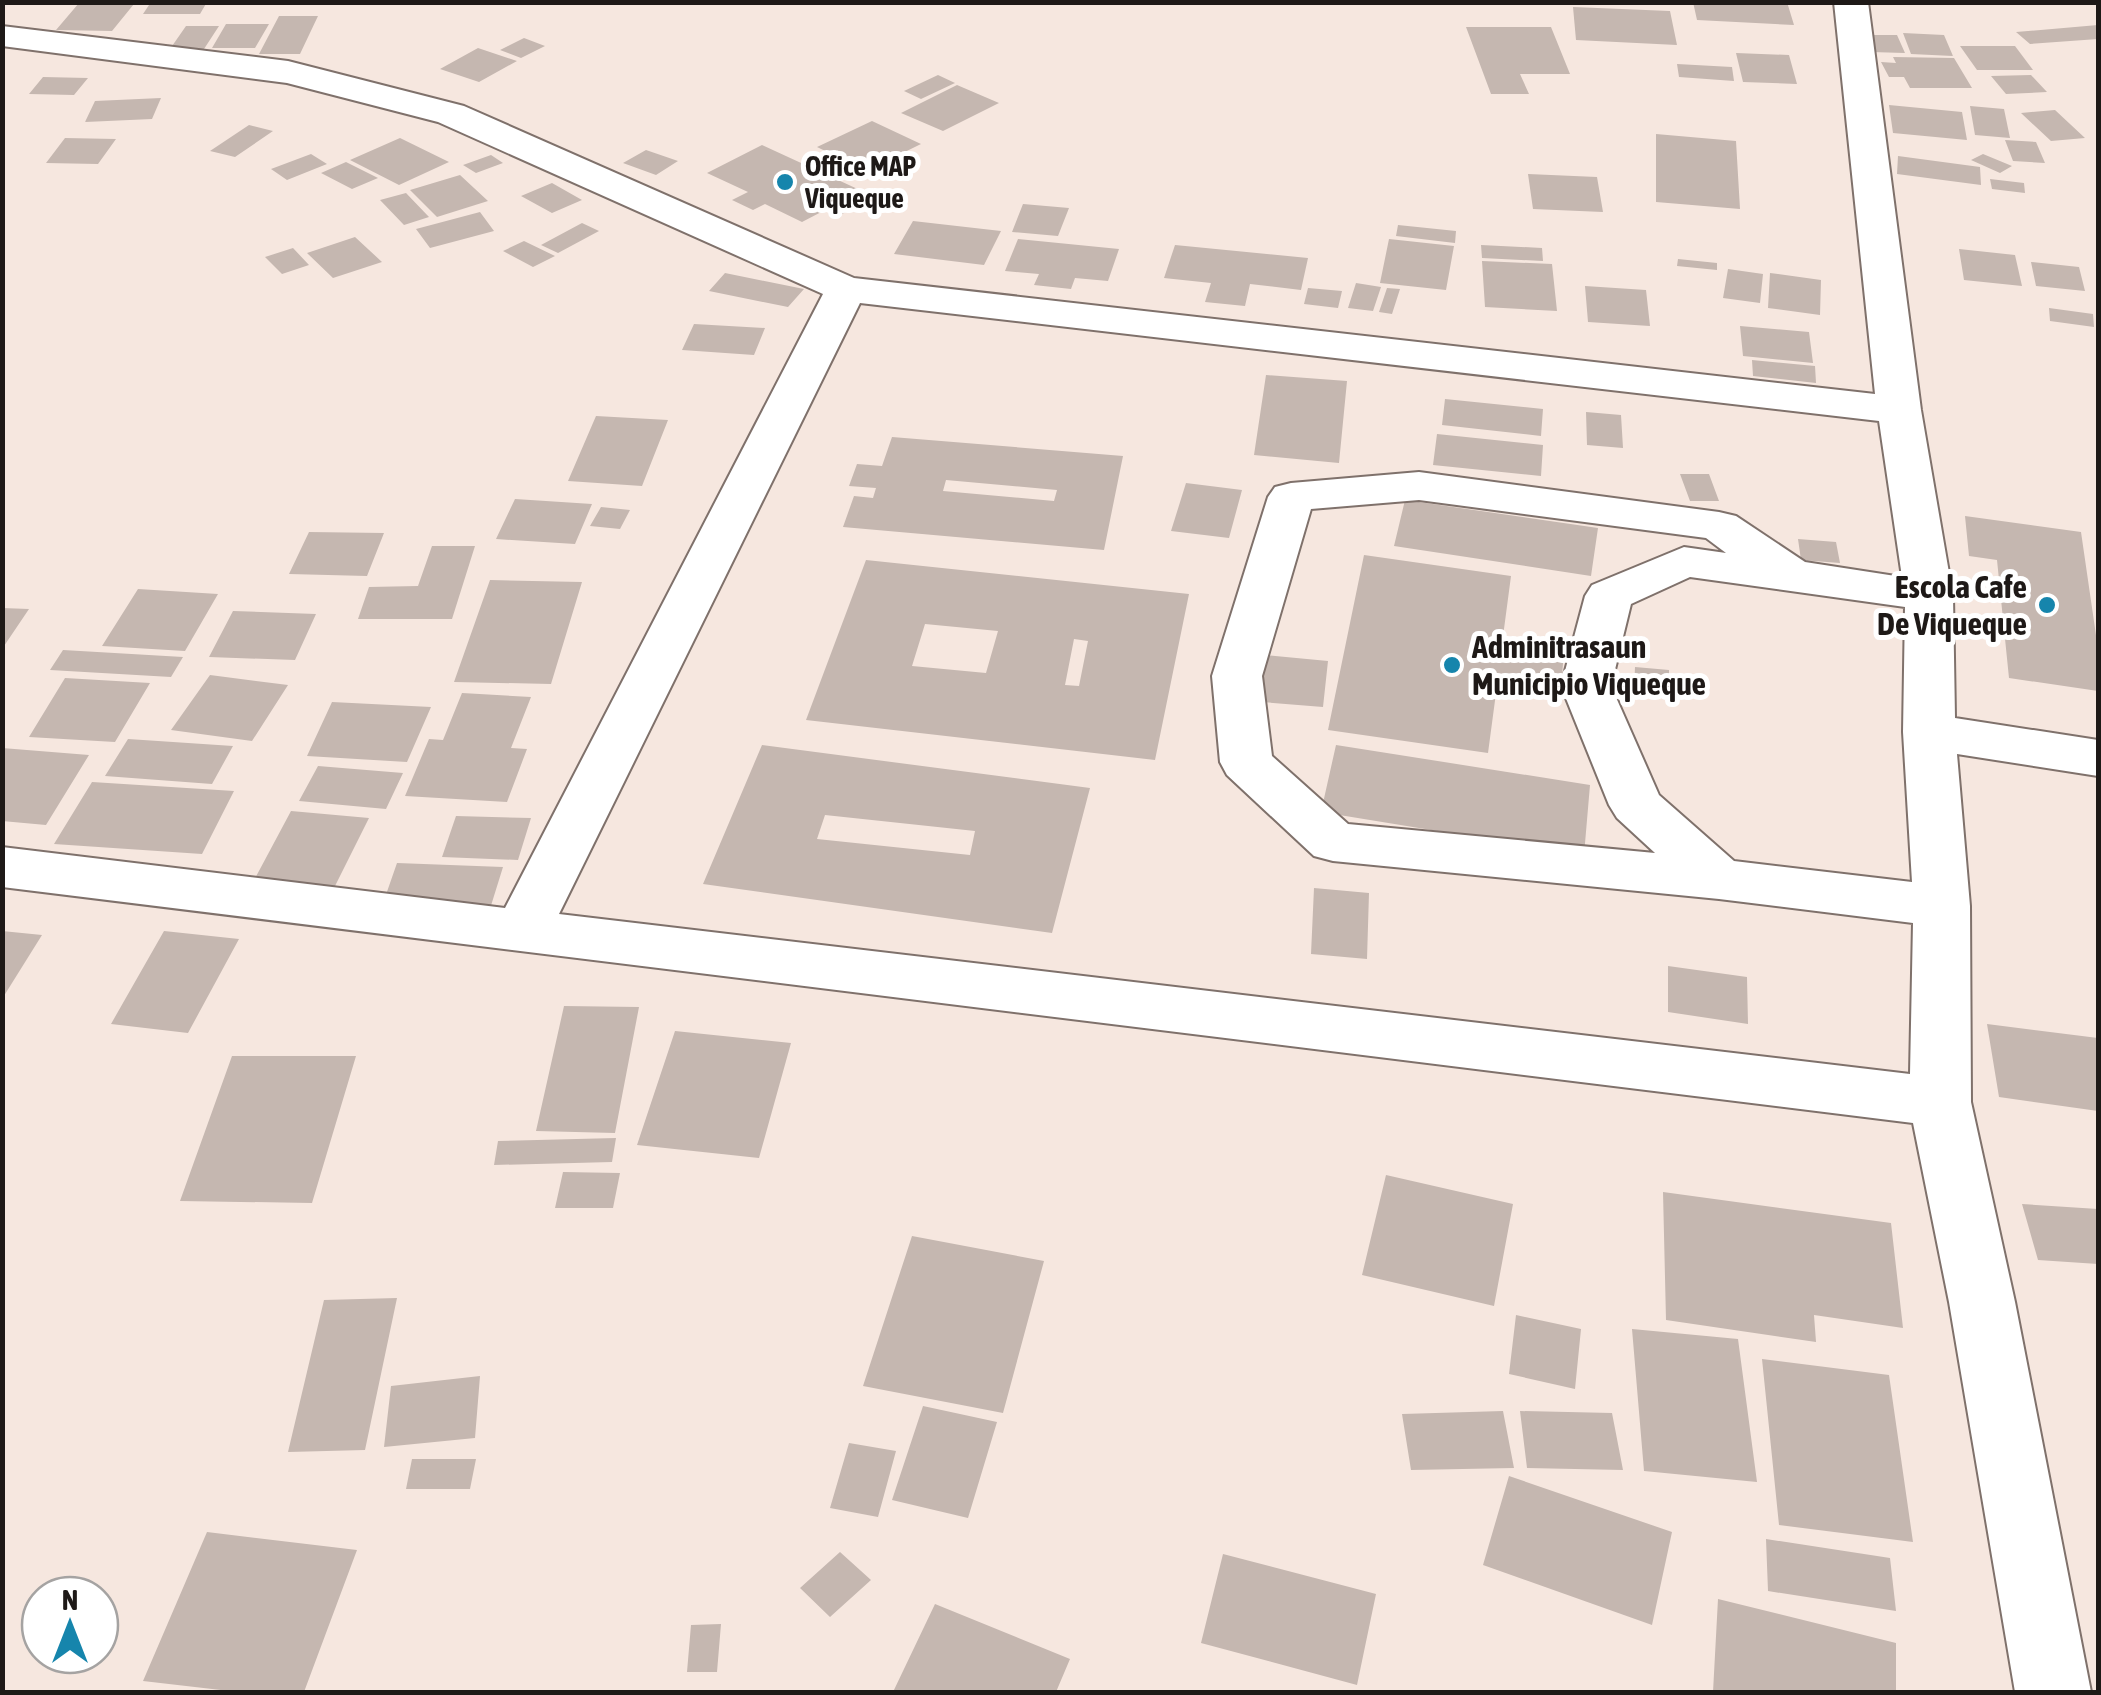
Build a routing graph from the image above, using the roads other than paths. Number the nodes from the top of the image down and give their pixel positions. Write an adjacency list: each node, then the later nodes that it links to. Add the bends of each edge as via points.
1 (1850, 2): 4 (street)
2 (20, 28): 3 (street, via 288,72 451,114)
3 (846, 289): 4 (street); 12 (street)
4 (1900, 410): 6 (street)
5 (1791, 575): 6 (street); 10 (street, via 1684,562 1609,596 1586,686 1636,805); 10 (street, via 1719,526 1419,486 1291,498 1236,676 1246,762 1333,842)
6 (1929, 596): 7 (street)
7 (1929, 732): 8 (street); 11 (street)
8 (2098, 758)
9 (2, 867): 12 (street)
10 (1719, 879): 11 (street)
11 (1942, 906): 13 (street)
12 (522, 931): 13 (street)
13 (1940, 1102): 14 (street)
14 (2053, 1692)

